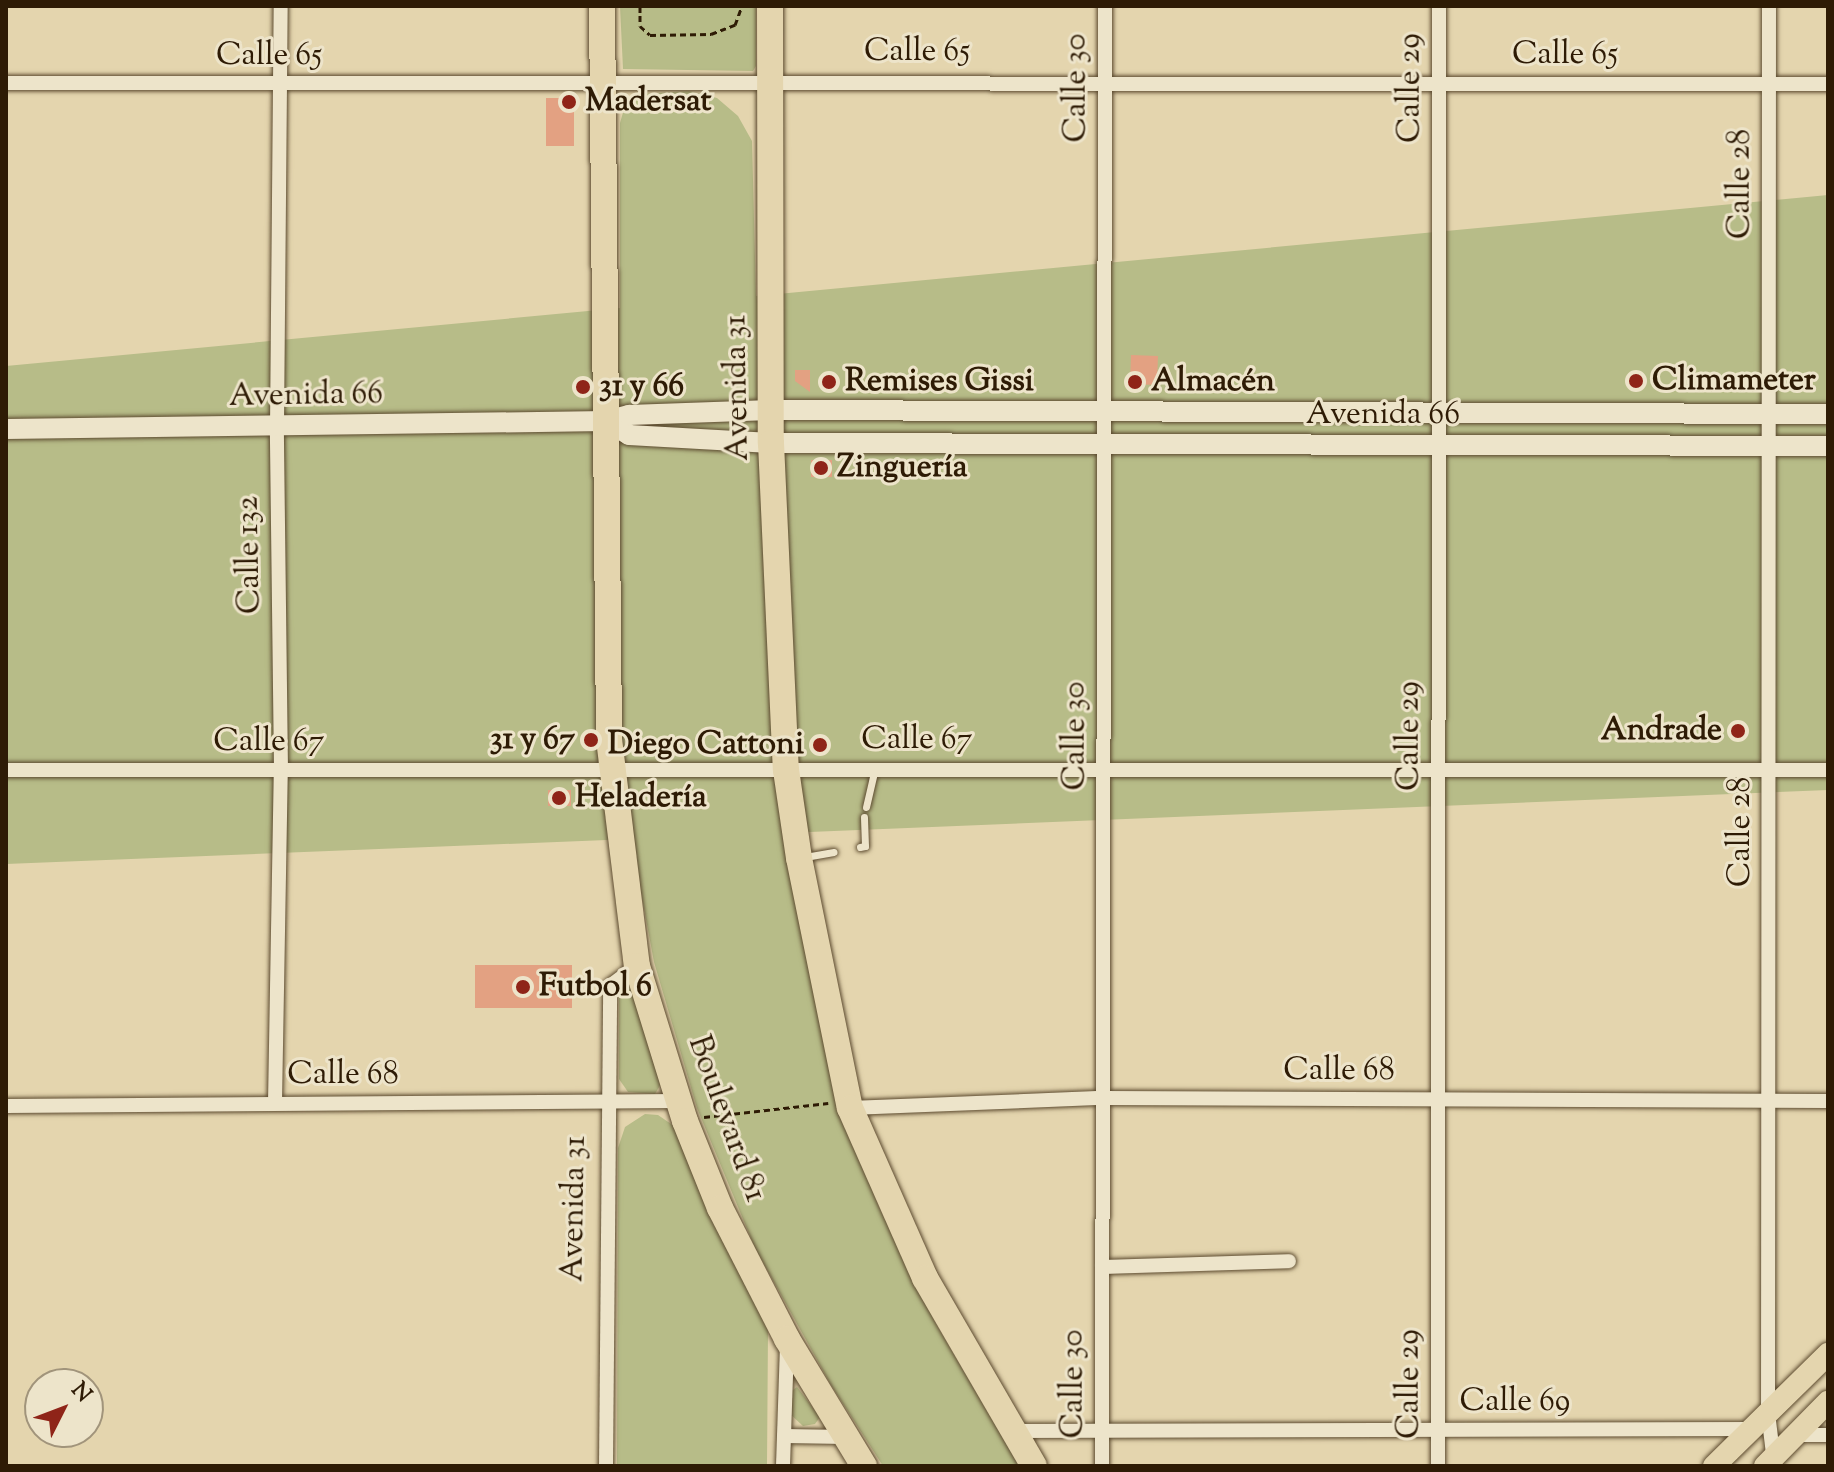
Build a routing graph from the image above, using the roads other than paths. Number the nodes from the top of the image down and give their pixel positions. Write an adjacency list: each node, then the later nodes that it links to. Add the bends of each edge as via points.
1 (281, 6): 12 (street, Calle 132)
2 (602, 6): 13 (highway)
3 (770, 6): 7 (highway, Avenida 31)
4 (1105, 6): 8 (street, Calle 30)
5 (1439, 6): 9 (street, Calle 29)
6 (1769, 6): 11 (street, Calle 28)
7 (770, 80): 8 (street, Calle 65); 13 (street, Calle 65); 15 (highway, Avenida 31)
8 (1105, 81): 9 (street, Calle 65); 16 (street, Calle 30)
9 (1439, 82): 11 (street, Calle 65); 17 (street, Calle 29)
10 (6, 83): 12 (street, Calle 65)
11 (1769, 83): 14 (street, Calle 65); 18 (street, Calle 28)
12 (281, 84): 13 (street, Calle 65); 21 (street, Calle 132)
13 (602, 84): 20 (highway)
14 (1828, 84)
15 (771, 410): 16 (main road, Avenida 66); 20 (main road, Avenida 66, via 629,415); 23 (highway, Avenida 31)
16 (1104, 411): 17 (main road, Avenida 66); 24 (street, Calle 30)
17 (1439, 412): 18 (main road, Avenida 66); 25 (street, Calle 29)
18 (1769, 414): 19 (main road, Avenida 66); 26 (street, Calle 28)
19 (1828, 414)
20 (606, 421): 21 (main road, Avenida 66); 23 (main road, Avenida 66, via 629,435); 28 (highway)
21 (277, 427): 22 (main road, Avenida 66); 33 (street, Calle 132)
22 (6, 429)
23 (771, 443): 24 (main road, Avenida 66); 34 (highway, Avenida 31)
24 (1104, 444): 25 (main road, Avenida 66); 30 (street, Calle 30)
25 (1439, 445): 26 (main road, Avenida 66); 31 (street, Calle 29)
26 (1769, 446): 27 (main road, Avenida 66); 35 (street, Calle 28)
27 (1828, 446)
28 (610, 766): 33 (street, Calle 67); 34 (street, Calle 67); 42 (highway, Boulevard 81)
29 (875, 767): 30 (street, Calle 67); 34 (street, Calle 67); 37 (lane)
30 (1104, 768): 31 (street, Calle 67); 43 (street, Calle 30)
31 (1438, 769): 35 (street, Calle 67); 44 (street, Calle 29)
32 (6, 770): 33 (street, Calle 67)
33 (281, 770): 47 (street, Calle 132)
34 (786, 770): 41 (highway)
35 (1769, 770): 36 (street, Calle 67); 45 (street, Calle 28)
36 (1828, 770)
37 (866, 807)
38 (864, 817): 39 (lane, via 865,846)
39 (860, 847)
40 (834, 852): 41 (lane)
41 (799, 858): 49 (highway)
42 (637, 966): 48 (street, Avenida 31, via 610,986); 51 (highway, Boulevard 81)
43 (1103, 1098): 44 (street, Calle 68); 49 (street, Calle 68); 53 (street, Calle 30)
44 (1438, 1099): 45 (street, Calle 68); 59 (street, Calle 29)
45 (1768, 1100): 46 (street, Calle 68); 57 (street, Calle 28)
46 (1828, 1101)
47 (275, 1103): 48 (street, Calle 68); 50 (street, Calle 68)
48 (610, 1104): 51 (street, Calle 68); 66 (street, Avenida 31)
49 (849, 1105): 60 (highway, via 925,1278)
50 (6, 1106)
51 (682, 1111): 54 (highway, Boulevard 81, via 720,1208)
52 (1289, 1261): 53 (street)
53 (1102, 1267): 58 (street, Calle 30)
54 (787, 1339): 63 (street); 64 (highway, Boulevard 81)
55 (1828, 1354): 57 (main road)
56 (1828, 1402): 61 (main road)
57 (1764, 1424): 59 (street, Calle 69); 61 (street, Calle 69); 65 (street, Calle 28); 72 (main road)
58 (1102, 1428): 59 (street, Calle 69); 60 (street, Calle 69); 70 (street, Calle 30)
59 (1437, 1430): 71 (street, Calle 29)
60 (1009, 1431): 69 (highway)
61 (1795, 1435): 62 (street, Calle 69); 65 (main road)
62 (1828, 1435)
63 (784, 1436): 64 (street); 67 (street)
64 (846, 1437): 68 (highway, Boulevard 81)
65 (1771, 1463)
66 (606, 1466)
67 (783, 1466)
68 (864, 1466)
69 (1034, 1466)
70 (1102, 1466)
71 (1438, 1466)
72 (1714, 1466)

